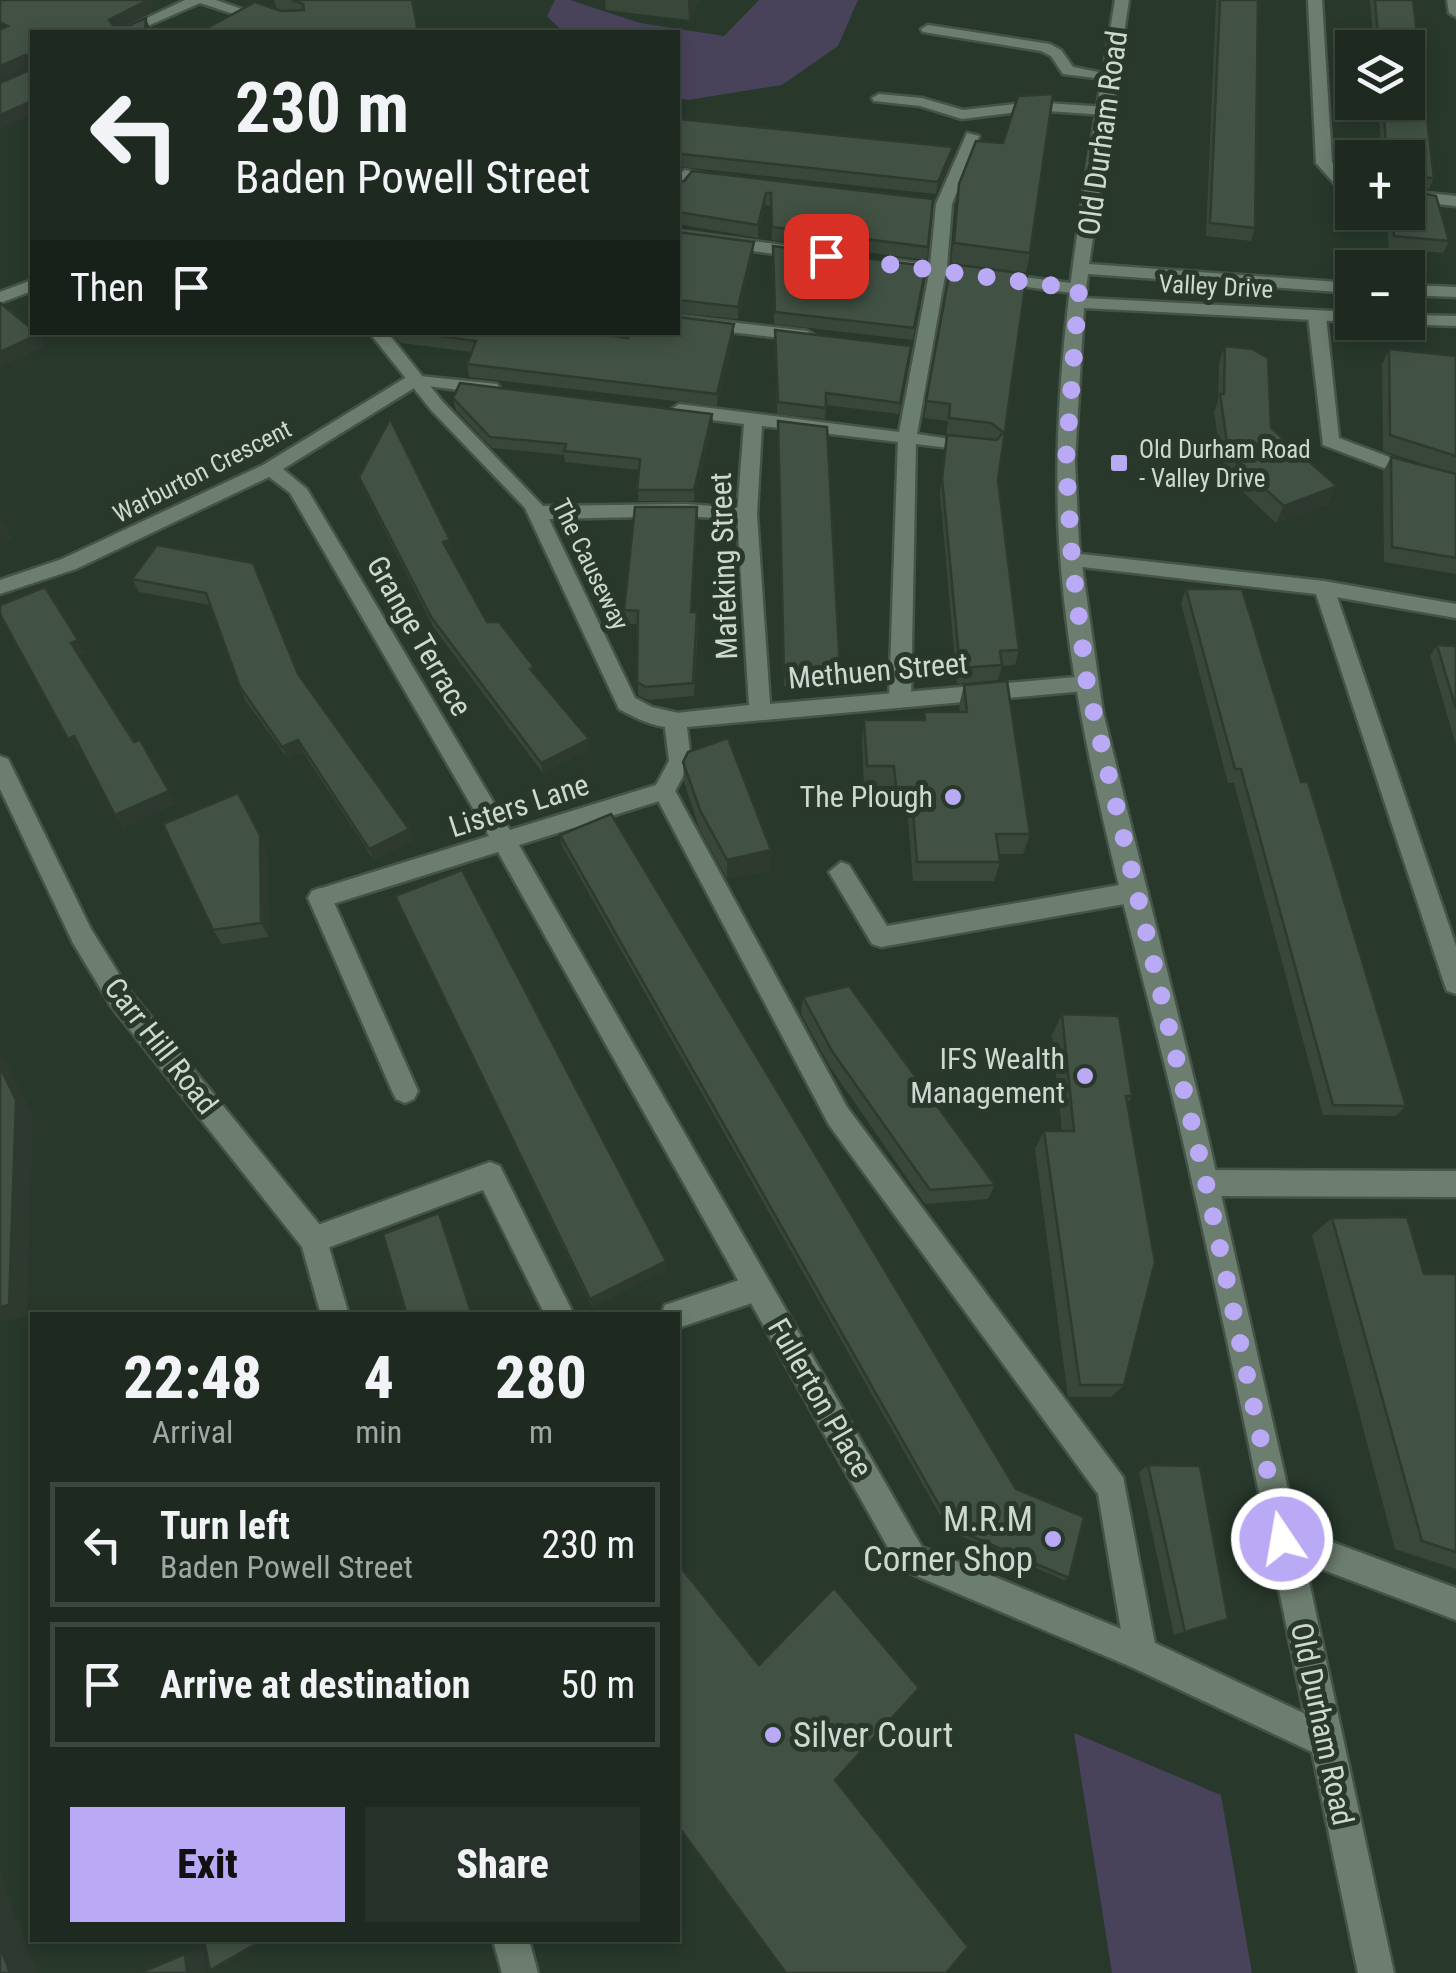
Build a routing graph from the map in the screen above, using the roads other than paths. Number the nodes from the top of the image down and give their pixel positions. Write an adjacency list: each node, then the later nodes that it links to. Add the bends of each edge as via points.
1 (199, 0): 7 (street); 8 (street)
2 (1122, 0): 9 (street, Old Durham Road)
3 (1315, 0): 13 (street, via 1324,163)
4 (1454, 0): 5 (street)
5 (1456, 13)
6 (928, 29): 9 (street, via 1035,45 1056,52 1068,71)
7 (129, 30)
8 (295, 30)
9 (1110, 76): 11 (street, Old Durham Road)
10 (879, 98): 11 (street, via 962,115 1033,106)
11 (1105, 111): 23 (street, Old Durham Road)
12 (972, 136): 21 (street, via 935,203)
13 (1335, 175)
14 (740, 181): 15 (street, via 685,175)
15 (680, 184)
16 (1425, 198): 17 (street)
17 (1456, 201)
18 (680, 236): 19 (street)
19 (826, 256)
20 (882, 263): 21 (street)
21 (938, 271): 23 (street); 39 (street, via 915,349)
22 (30, 286): 27 (street)
23 (1080, 287): 24 (street, Valley Drive); 28 (street, Valley Drive); 45 (street, Old Durham Road, via 1066,460)
24 (1335, 288)
25 (1425, 291): 26 (street)
26 (1456, 292)
27 (0, 298)
28 (1317, 316): 29 (street, Valley Drive); 42 (street, via 1330,440 1418,474)
29 (1335, 317)
30 (1425, 320): 32 (street)
31 (680, 321): 34 (street)
32 (1456, 321)
33 (379, 335): 35 (street, The Causeway)
34 (830, 339)
35 (416, 380): 36 (street); 41 (street, Warburton Crescent); 43 (street, The Causeway)
36 (516, 391)
37 (654, 407): 38 (street)
38 (753, 419): 39 (street); 44 (street, Mafeking Street)
39 (907, 440): 40 (street); 50 (street)
40 (987, 449)
41 (270, 469): 46 (street, Warburton Crescent, via 69,564); 55 (street, Grange Terrace, via 297,489)
42 (1456, 480)
43 (538, 513): 44 (street); 52 (street, The Causeway, via 628,703)
44 (747, 514): 51 (street, Mafeking Street)
45 (1072, 560): 47 (street); 49 (street, Old Durham Road)
46 (0, 588)
47 (1324, 588): 48 (street); 58 (street)
48 (1456, 611)
49 (1087, 684): 50 (street, Methuen Street); 57 (street, Old Durham Road)
50 (900, 700): 51 (street, Methuen Street)
51 (760, 712): 52 (street, Methuen Street)
52 (675, 720): 54 (street, via 680,761)
53 (0, 766): 62 (street, Carr Hill Road, via 82,936 120,998)
54 (664, 791): 55 (street, Listers Lane); 69 (street, via 838,1116 1112,1488)
55 (506, 844): 59 (street, Listers Lane, via 320,898); 63 (street, Fullerton Place)
56 (841, 872): 57 (street, via 881,937)
57 (1136, 892): 60 (street, Old Durham Road)
58 (1456, 983)
59 (405, 1091)
60 (1206, 1183): 61 (street); 67 (street, Old Durham Road)
61 (1456, 1184)
62 (314, 1240): 64 (street, Carr Hill Road); 65 (street, via 490,1176)
63 (757, 1288): 66 (street); 69 (street, Fullerton Place, via 911,1558)
64 (334, 1312)
65 (558, 1312)
66 (680, 1313)
67 (1282, 1539): 68 (street); 70 (street, Old Durham Road)
68 (1456, 1604)
69 (1141, 1654): 70 (street, Fullerton Place)
70 (1326, 1741): 73 (street, Old Durham Road)
71 (512, 1942): 72 (street)
72 (520, 1973)
73 (1376, 1973)

